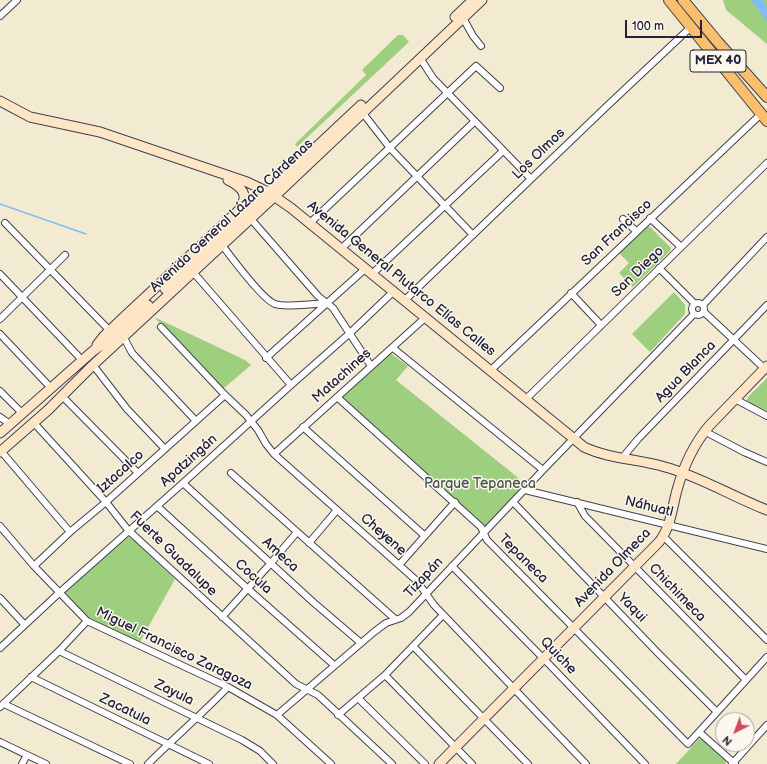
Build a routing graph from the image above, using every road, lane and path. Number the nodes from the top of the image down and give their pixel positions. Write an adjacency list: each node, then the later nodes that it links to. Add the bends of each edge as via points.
1 (17, 0): 5 (street)
2 (669, 0): 7 (main road, MEX 40)
3 (684, 0): 8 (main road, MEX 40)
4 (477, 2): 6 (street, Avenida General Lázaro Cárdenas); 18 (street, Avenida General Lázaro Cárdenas)
5 (2, 12)
6 (463, 18): 9 (street); 10 (street, Avenida General Lázaro Cárdenas)
7 (690, 27): 8 (main road); 16 (main road, MEX 40); 24 (street, Los Olmos)
8 (717, 41): 13 (main road, MEX 40)
9 (481, 46)
10 (420, 58): 12 (street, via 433,78); 15 (street, Avenida General Lázaro Cárdenas)
11 (500, 88): 12 (street, via 476,66)
12 (448, 94): 17 (street); 19 (street)
13 (767, 97)
14 (0, 101): 22 (street, Avenida General Plutarco Elías Calles, via 30,117 100,132)
15 (362, 112): 19 (street); 26 (street, Avenida General Lázaro Cárdenas)
16 (764, 117): 29 (street, San Francisco)
17 (474, 122): 20 (street); 23 (street)
18 (323, 140): 25 (street, via 271,181); 26 (street, Avenida General Lázaro Cárdenas)
19 (390, 148): 23 (street); 32 (street)
20 (502, 151): 24 (street); 27 (street)
21 (767, 163): 38 (street, San Diego)
22 (202, 167): 25 (street, Avenida General Plutarco Elías Calles); 36 (street, via 235,184 243,191 244,196 239,210)
23 (418, 176): 27 (street); 39 (street)
24 (530, 179): 34 (street, Los Olmos)
25 (255, 185): 26 (street, Avenida General Plutarco Elías Calles)
26 (271, 194): 28 (street, Avenida General Lázaro Cárdenas); 32 (street, Avenida General Plutarco Elías Calles); 37 (street, Avenida General Lázaro Cárdenas)
27 (446, 206): 34 (street); 44 (street)
28 (250, 218): 37 (street, Avenida General Lázaro Cárdenas); 52 (street)
29 (650, 218): 33 (street, San Francisco); 38 (street)
30 (623, 219): 33 (street)
31 (5, 223): 42 (street)
32 (310, 223): 39 (street, Avenida General Plutarco Elías Calles)
33 (636, 231): 49 (street, San Francisco)
34 (474, 235): 51 (street, Los Olmos)
35 (767, 237): 54 (street)
36 (206, 240): 37 (street); 45 (street)
37 (220, 242): 43 (street, Avenida General Lázaro Cárdenas); 46 (street, Avenida General Lázaro Cárdenas); 52 (street, via 264,296 274,304)
38 (681, 247): 41 (street, San Diego)
39 (341, 249): 44 (street, Avenida General Plutarco Elías Calles)
40 (65, 255): 42 (street)
41 (659, 268): 53 (street); 60 (street, San Diego)
42 (51, 269): 50 (street); 63 (street)
43 (193, 272): 63 (street, Avenida General Lázaro Cárdenas); 67 (street)
44 (369, 272): 48 (street, Avenida General Plutarco Elías Calles); 52 (street)
45 (172, 273): 46 (street); 63 (street)
46 (182, 273): 63 (street, Avenida General Lázaro Cárdenas)
47 (0, 274): 50 (street)
48 (394, 291): 51 (street, Avenida General Plutarco Elías Calles); 64 (street, Apatzingán)
49 (571, 293): 60 (street); 72 (street, San Francisco)
50 (22, 297): 59 (street); 68 (street)
51 (405, 300): 58 (street, Avenida General Plutarco Elías Calles)
52 (327, 303): 64 (street, via 337,313); 67 (street)
53 (695, 304): 54 (street); 57 (street, via 692,310)
54 (703, 305): 56 (street)
55 (767, 305): 65 (street, Agua Blanca)
56 (704, 312): 57 (street); 65 (street)
57 (694, 314): 95 (street, Tizapán)
58 (426, 317): 66 (street, Matachines); 72 (street, Avenida General Plutarco Elías Calles)
59 (0, 319)
60 (601, 325): 81 (street, San Diego)
61 (161, 327): 78 (street, Cheyene)
62 (0, 334): 76 (street)
63 (116, 334): 68 (street); 69 (street, Avenida General Lázaro Cárdenas); 88 (street)
64 (350, 334): 70 (street); 75 (street, Apatzingán)
65 (734, 340): 71 (street); 99 (street, Agua Blanca, via 638,438)
66 (393, 348): 70 (street, Matachines); 101 (street)
67 (266, 358): 75 (street)
68 (82, 360): 73 (street)
69 (93, 365): 74 (street, Avenida General Lázaro Cárdenas); 96 (street, via 127,409)
70 (371, 366): 80 (street, Matachines)
71 (766, 367): 83 (street, Avenida Olmeca)
72 (491, 370): 81 (street, Avenida General Plutarco Elías Calles)
73 (69, 371): 74 (street, via 76,373); 76 (street)
74 (78, 380): 79 (street, Avenida General Lázaro Cárdenas)
75 (291, 385): 89 (street, Apatzingán)
76 (51, 388): 82 (street)
77 (0, 391): 85 (street)
78 (225, 395): 88 (street, Iztacalco); 89 (street, Cheyene)
79 (62, 396): 84 (street, Avenida General Lázaro Cárdenas); 102 (street)
80 (337, 397): 92 (street, Matachines); 108 (street, Tepaneca)
81 (526, 399): 95 (street, Avenida General Plutarco Elías Calles)
82 (38, 400): 84 (street, via 41,410); 85 (street)
83 (735, 400): 86 (street); 93 (street, Avenida Olmeca)
84 (48, 410): 90 (street, Avenida General Lázaro Cárdenas)
85 (22, 414): 91 (street)
86 (767, 416)
87 (0, 417): 91 (street)
88 (196, 421): 96 (street, Iztacalco)
89 (251, 422): 98 (street, Cheyene); 105 (street, Apatzingán)
90 (34, 423): 97 (street, Avenida General Lázaro Cárdenas); 107 (street, Fuerte Guadalupe)
91 (10, 424): 94 (street)
92 (303, 427): 98 (street, Matachines); 120 (street)
93 (704, 431): 100 (street, via 738,450); 104 (street, Avenida Olmeca)
94 (0, 433)
95 (574, 439): 99 (street, Avenida General Plutarco Elías Calles, via 590,449); 101 (street, Tizapán)
96 (165, 449): 102 (street, Iztacalco)
97 (0, 452): 117 (street)
98 (274, 454): 112 (street, Cheyene)
99 (623, 458): 104 (street, Avenida General Plutarco Elías Calles)
100 (767, 462)
101 (543, 470): 106 (street, Tizapán)
102 (138, 473): 107 (street, Iztacalco)
103 (231, 473): 118 (street)
104 (683, 473): 113 (street, Avenida General Plutarco Elías Calles); 114 (street, Avenida Olmeca)
105 (183, 483): 111 (street, Apatzingán); 124 (street, Ameca)
106 (525, 490): 109 (street, Tizapán); 110 (street, Náhuatl)
107 (106, 502): 116 (street, Fuerte Guadalupe); 117 (street, Iztacalco)
108 (455, 502): 119 (street, Tepaneca); 120 (street)
109 (513, 502): 119 (street, Tizapán); 133 (street, Yaqui)
110 (577, 502): 114 (street, Náhuatl); 128 (street, Chichimeca, via 585,516)
111 (157, 506): 116 (street, Apatzingán); 129 (street, Cocula)
112 (337, 510): 122 (street); 125 (street, Cheyene)
113 (767, 510)
114 (668, 524): 121 (street, Avenida Olmeca); 123 (street, Náhuatl)
115 (0, 526): 126 (street, Miguel Francisco Zaragoza)
116 (128, 530): 130 (street, Apatzingán); 135 (street, Fuerte Guadalupe)
117 (70, 532): 126 (street, Iztacalco)
118 (297, 532): 122 (street); 124 (street)
119 (484, 533): 127 (street, Tizapán); 139 (street, Tepaneca, via 487,540)
120 (425, 536): 125 (street)
121 (664, 537): 128 (street, Avenida Olmeca); 140 (street)
122 (310, 543): 136 (street)
123 (767, 549)
124 (271, 563): 129 (street); 141 (street, Ameca)
125 (399, 565): 131 (street, Cheyene, via 417,581)
126 (34, 566): 130 (street, Miguel Francisco Zaragoza)
127 (452, 566): 131 (street, Tizapán); 146 (street, Quiche)
128 (635, 567): 133 (street, Avenida Olmeca); 150 (street, Chichimeca)
129 (248, 589): 135 (street); 147 (street, Cocula)
130 (58, 593): 137 (street, Miguel Francisco Zaragoza); 138 (street, Apatzingán)
131 (426, 594): 134 (street, Cheyene); 136 (street, Tizapán, via 406,615)
132 (0, 598): 138 (street)
133 (605, 598): 139 (street, Avenida Olmeca); 156 (street, Yaqui)
134 (443, 615): 142 (street); 153 (street, Cheyene)
135 (222, 617): 152 (street, Fuerte Guadalupe, via 296,684)
136 (395, 620): 141 (street, Tizapán, via 382,625)
137 (88, 621): 144 (street); 151 (street, Miguel Francisco Zaragoza)
138 (24, 624): 143 (street, Apatzingán)
139 (575, 628): 146 (street, Avenida Olmeca); 163 (street, Tepaneca, via 688,744)
140 (767, 640)
141 (361, 643): 147 (street, Tizapán)
142 (413, 646): 148 (street); 161 (street)
143 (0, 648)
144 (59, 651): 149 (street); 160 (street, Zayula)
145 (767, 657): 150 (street)
146 (544, 659): 153 (street, Avenida Olmeca); 182 (street, Quiche)
147 (334, 665): 152 (street, Tizapán)
148 (385, 675): 154 (street); 166 (street)
149 (31, 677): 155 (street); 165 (street, Zacatula)
150 (746, 680): 156 (street)
151 (228, 687): 157 (street, Miguel Francisco Zaragoza); 160 (street)
152 (306, 690): 157 (street, Tizapán); 158 (street, Fuerte Guadalupe, via 318,695)
153 (514, 690): 161 (street, Avenida Olmeca); 181 (street, Cheyene)
154 (359, 699): 158 (street); 177 (street)
155 (2, 705): 171 (street)
156 (718, 712)
157 (277, 715): 175 (street, Miguel Francisco Zaragoza)
158 (338, 715): 176 (street, Fuerte Guadalupe)
159 (715, 715): 163 (street)
160 (198, 718): 165 (street); 174 (street, Zayula, via 251,745)
161 (484, 718): 166 (street, Avenida Olmeca); 180 (street)
162 (767, 725): 168 (street)
163 (699, 732): 168 (street)
164 (0, 742): 167 (street)
165 (167, 744): 172 (street); 173 (street, Zacatula)
166 (456, 747): 178 (street, Avenida Olmeca); 179 (street)
167 (27, 755): 169 (street); 170 (street)
168 (733, 763)
169 (22, 764)
170 (46, 764)
171 (130, 764)
172 (148, 764)
173 (209, 764)
174 (273, 764)
175 (331, 764)
176 (392, 764)
177 (425, 764)
178 (439, 764)
179 (472, 764)
180 (528, 764)
181 (586, 764)
182 (645, 764)

